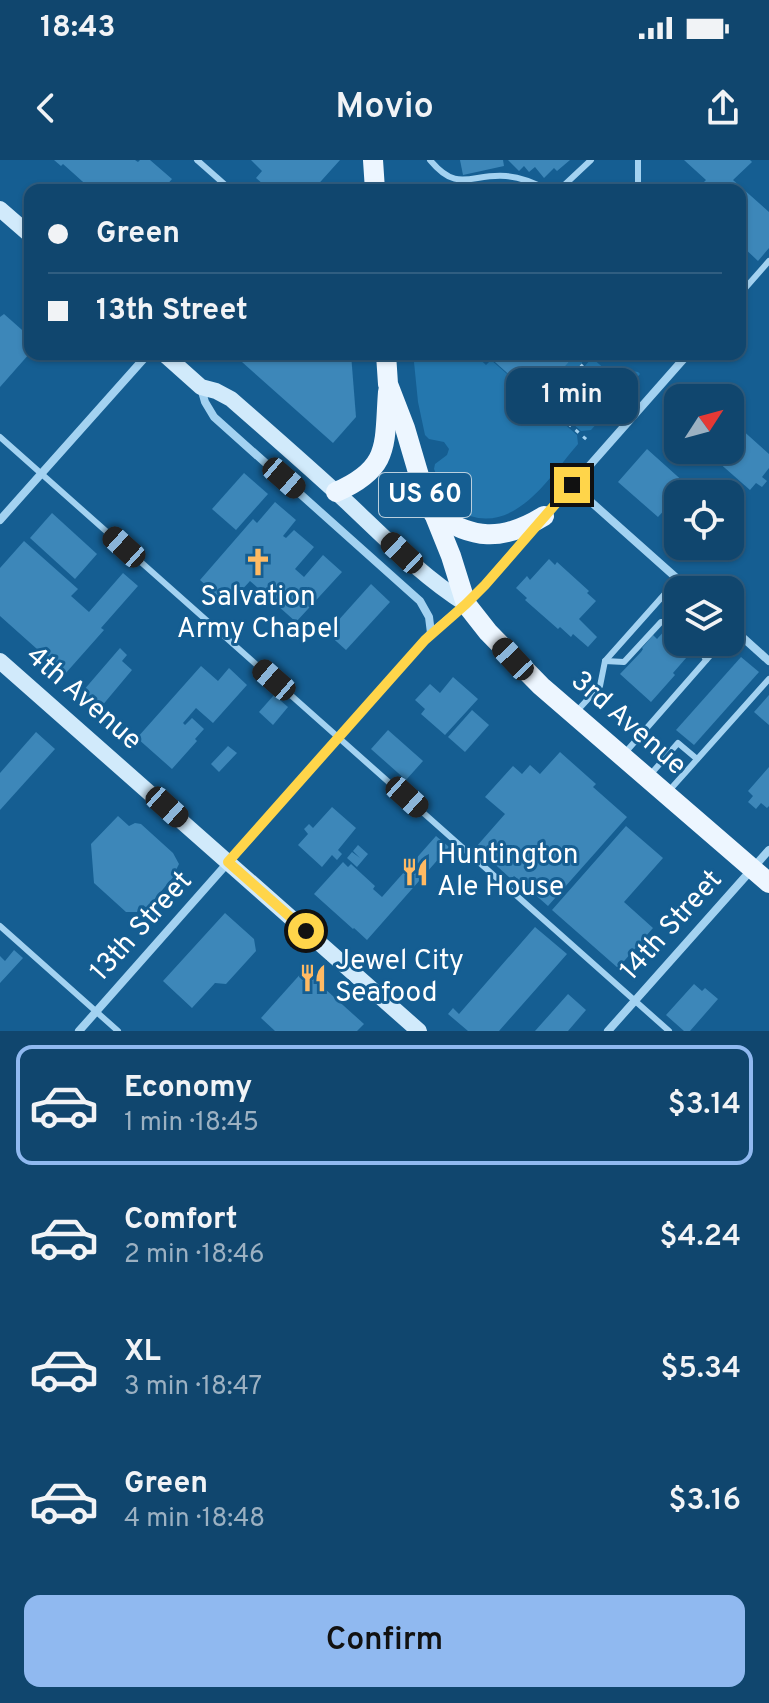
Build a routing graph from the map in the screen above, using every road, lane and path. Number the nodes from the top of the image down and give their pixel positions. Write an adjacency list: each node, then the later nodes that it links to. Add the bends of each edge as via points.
1 (197, 160): 6 (lane)
2 (373, 160): 7 (main road)
3 (430, 160): 8 (lane, via 444,175 460,181 503,175)
4 (591, 160): 9 (lane)
5 (638, 160): 10 (lane)
6 (224, 184)
7 (375, 184)
8 (534, 184)
9 (565, 184)
10 (638, 184)
11 (0, 209): 12 (street)
12 (24, 230)
13 (769, 261): 14 (lane)
14 (746, 287)
15 (143, 360): 26 (street)
16 (171, 360): 21 (street, 3rd Avenue)
17 (386, 360): 20 (main road, US 60)
18 (587, 360): 23 (path)
19 (683, 360): 27 (street, 13th Street)
20 (388, 384): 28 (main road, via 382,454 362,478); 29 (main road, US 60)
21 (201, 387): 28 (street, 3rd Avenue, via 231,399); 36 (street, 3rd Avenue, via 214,417 420,601)
22 (538, 397): 23 (path)
23 (547, 405): 25 (path)
24 (0, 437): 26 (lane)
25 (587, 440)
26 (41, 473): 31 (street); 46 (lane)
27 (572, 485): 30 (street, 13th Street); 32 (street)
28 (336, 492): 34 (street, 3rd Avenue)
29 (432, 512): 30 (main road, via 459,528 500,535); 34 (main road, US 60)
30 (544, 516): 34 (street, 13th Street)
31 (0, 520)
32 (675, 576)
33 (664, 595): 42 (lane)
34 (466, 604): 36 (street, 13th Street); 45 (main road, 3rd Avenue / US 60, via 513,659)
35 (664, 622): 42 (lane, via 624,662)
36 (431, 633): 46 (street, 13th Street)
37 (744, 640): 43 (street)
38 (704, 656): 40 (lane)
39 (710, 656): 40 (lane)
40 (706, 660): 47 (lane)
41 (0, 661): 52 (street, 4th Avenue)
42 (605, 661): 45 (lane, via 600,686)
43 (769, 661)
44 (769, 679): 48 (lane)
45 (574, 715): 47 (main road, 3rd Avenue / US 60)
46 (339, 737): 52 (street, 13th Street); 56 (lane)
47 (622, 757): 49 (main road, 3rd Avenue / US 60)
48 (697, 759): 49 (lane, via 678,743); 50 (lane)
49 (647, 778): 50 (main road, 3rd Avenue / US 60)
50 (666, 795): 53 (main road, 3rd Avenue / US 60)
51 (769, 850): 53 (street, 14th Street)
52 (228, 862): 57 (street, 13th Street); 60 (street, 4th Avenue)
53 (752, 869): 54 (main road, 3rd Avenue / US 60); 56 (street, 14th Street)
54 (769, 883)
55 (0, 926): 57 (lane)
56 (635, 1000): 61 (street, 14th Street); 62 (lane)
57 (96, 1011): 58 (street, 13th Street); 59 (lane)
58 (79, 1031)
59 (118, 1031)
60 (419, 1031)
61 (608, 1031)
62 (669, 1031)

